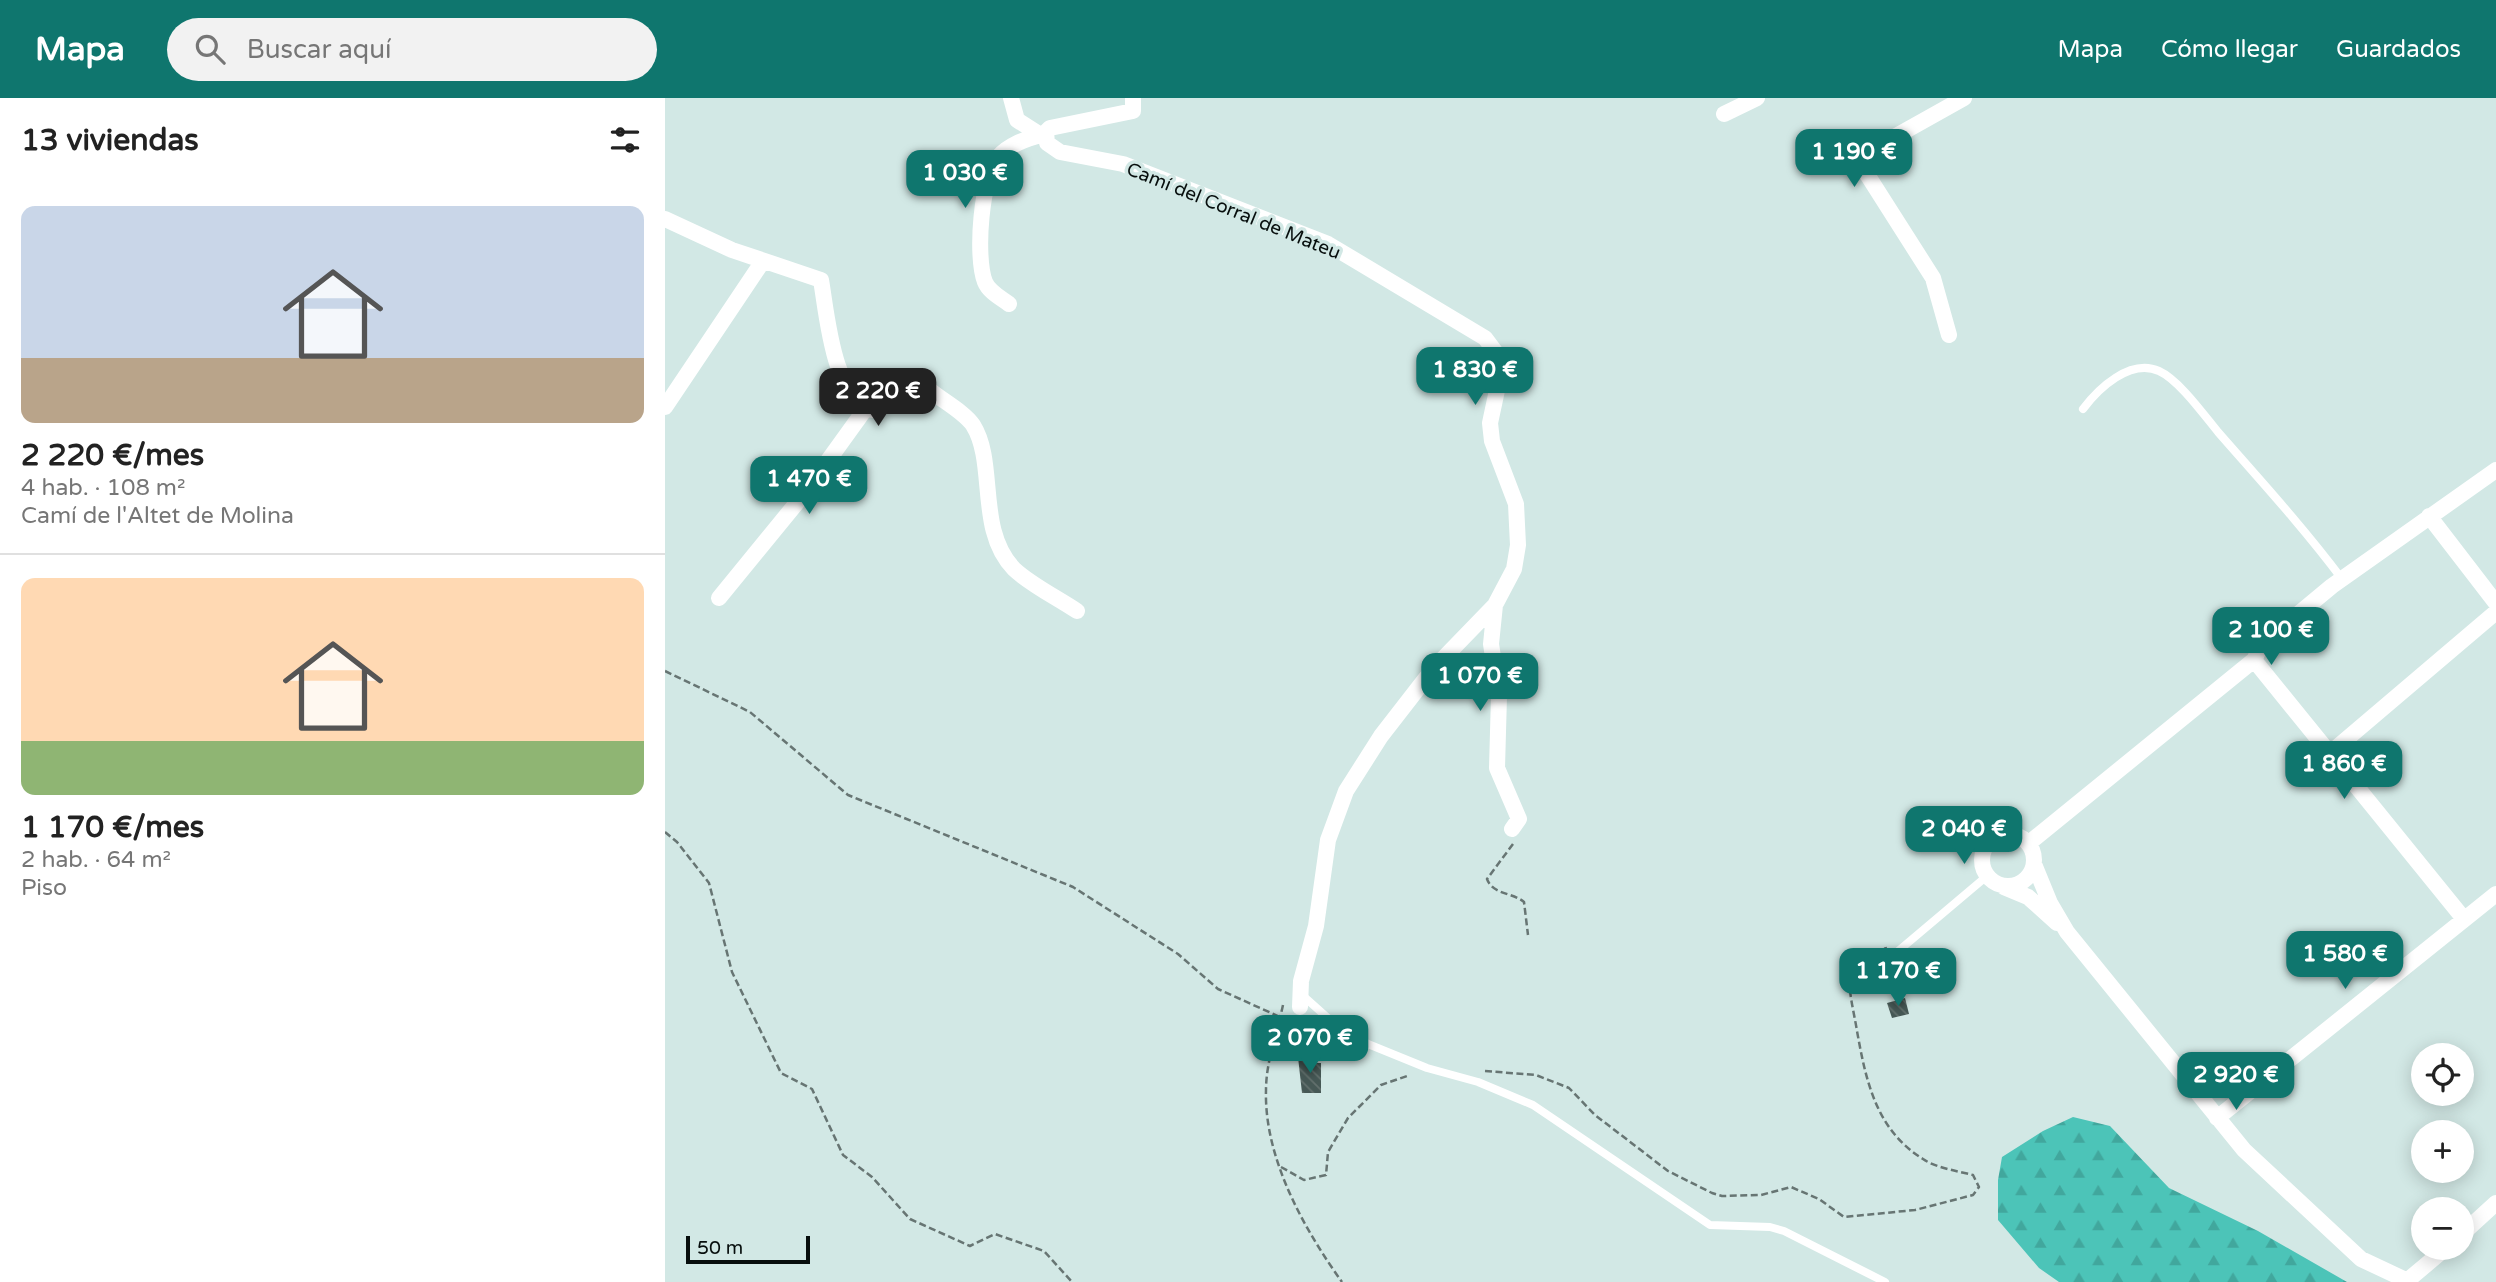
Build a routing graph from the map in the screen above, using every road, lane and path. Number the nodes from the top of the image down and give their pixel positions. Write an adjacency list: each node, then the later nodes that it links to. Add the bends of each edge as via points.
1 (1011, 98): 6 (street, Camí del Corral de Mateu, via 1017,120)
2 (1133, 98): 6 (street, via 1133,111 1050,128)
3 (1757, 98): 5 (street)
4 (1964, 98): 10 (street, via 1862,159 1863,168 1933,278)
5 (1724, 114)
6 (1041, 136): 9 (street, via 1008,148 997,158 985,197 982,272 986,285); 19 (street, Camí del Corral de Mateu, via 1061,152 1123,164 1328,244 1485,338 1503,362 1490,423 1518,525 1514,569)
7 (665, 219): 8 (street)
8 (763, 261): 11 (street); 12 (street, via 821,280 835,361 847,386)
9 (1009, 304)
10 (1949, 335)
11 (665, 407)
12 (866, 408): 17 (street, via 804,494); 20 (street, via 897,404 930,391 972,424 981,448 997,542 1014,569)
13 (2083, 409): 16 (lane, via 2102,385 2137,369 2158,370 2186,394)
14 (2496, 470): 15 (street)
15 (2428, 516): 16 (street); 18 (street)
16 (2342, 579): 22 (street, via 2262,644)
17 (719, 598)
18 (2496, 603)
19 (1495, 605): 25 (street, via 1491,644 1499,696 1497,768); 36 (street, Camí del Corral de Mateu, via 1433,669 1346,791 1328,839 1316,926)
20 (1077, 611)
21 (2496, 612): 24 (street)
22 (2253, 660): 24 (street); 27 (street)
23 (665, 671): 38 (path, via 750,712 848,795 1073,887 1178,954 1218,989)
24 (2329, 754): 32 (street)
25 (1516, 824): 34 (path, via 1521,828 1516,841 1486,879 1496,890 1524,902)
26 (665, 832): 47 (path, via 709,883 732,972 781,1073 812,1089 843,1155 872,1177 910,1219 970,1245 995,1234 1044,1251)
27 (2029, 843): 28 (street); 29 (street, via 2004,833 1988,842 1981,859)
28 (2034, 864): 30 (street, via 2027,879); 33 (street)
29 (1987, 876): 30 (street); 35 (lane)
30 (2003, 886): 33 (street, via 2028,897)
31 (2496, 894): 32 (street)
32 (2464, 919): 41 (street)
33 (2067, 932): 41 (street)
34 (1528, 935)
35 (1897, 952): 37 (lane, via 1890,965); 40 (path, via 1885,947 1858,953 1849,965 1867,1084 1897,1138 1924,1161 1973,1175 1979,1187 1973,1195 1915,1210 1844,1217 1791,1187 1761,1195 1722,1196 1668,1171 1594,1115 1569,1088 1537,1075)
36 (1300, 993): 38 (path, via 1284,999); 39 (lane, via 1350,1035)
37 (1897, 993)
38 (1280, 1017): 42 (path, via 1266,1090)
39 (1427, 1069): 42 (path, via 1381,1084 1348,1118 1328,1152 1326,1175 1304,1180); 49 (lane, via 1478,1082 1532,1105 1710,1225 1784,1231)
40 (1476, 1070)
41 (2217, 1118): 46 (street, via 2244,1150 2361,1259)
42 (1281, 1167): 48 (path, via 1312,1236)
43 (2496, 1203): 44 (street)
44 (2474, 1223)
45 (2433, 1260): 46 (street)
46 (2409, 1281)
47 (1072, 1282)
48 (1342, 1282)
49 (1885, 1282)

